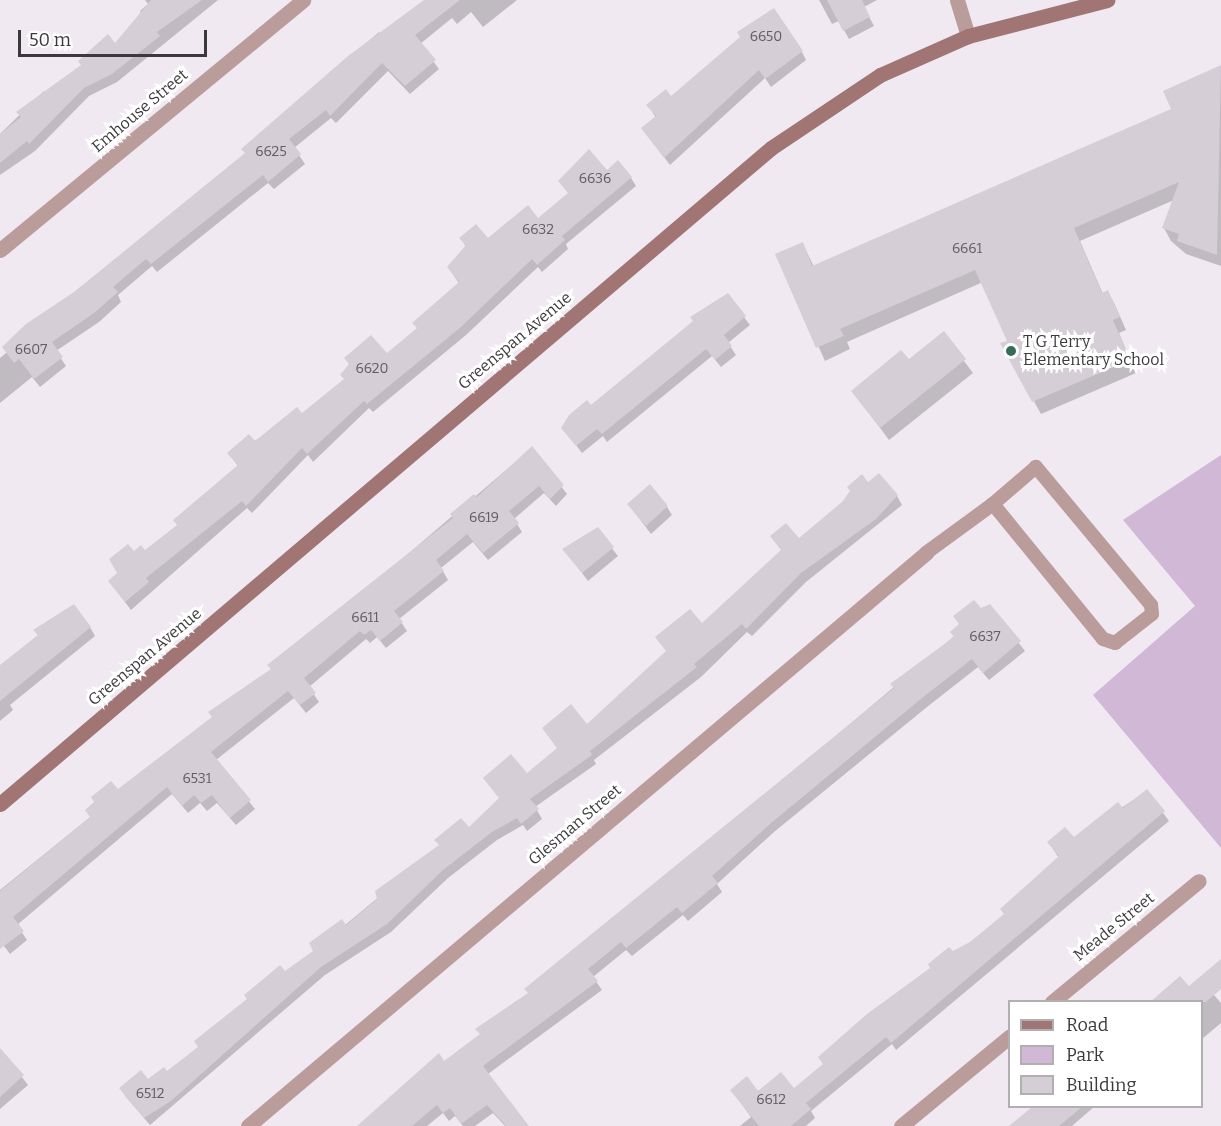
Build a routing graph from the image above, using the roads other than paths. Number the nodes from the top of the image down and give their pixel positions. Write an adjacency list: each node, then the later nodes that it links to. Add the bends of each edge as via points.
1 (303, 0): 5 (street, Emhouse Street)
2 (957, 0): 4 (street)
3 (1107, 0): 4 (street, Greenspan Avenue)
4 (968, 36): 8 (street, Greenspan Avenue, via 880,75 771,148)
5 (0, 250)
6 (993, 504): 6 (lane, via 1103,639 1115,643 1152,614 1151,605 1036,467); 7 (lane)
7 (926, 553): 12 (street, Glesman Street)
8 (0, 804)
9 (1199, 881): 10 (street, Meade Street)
10 (1054, 1000)
11 (1008, 1038): 13 (street)
12 (248, 1126)
13 (900, 1126)

